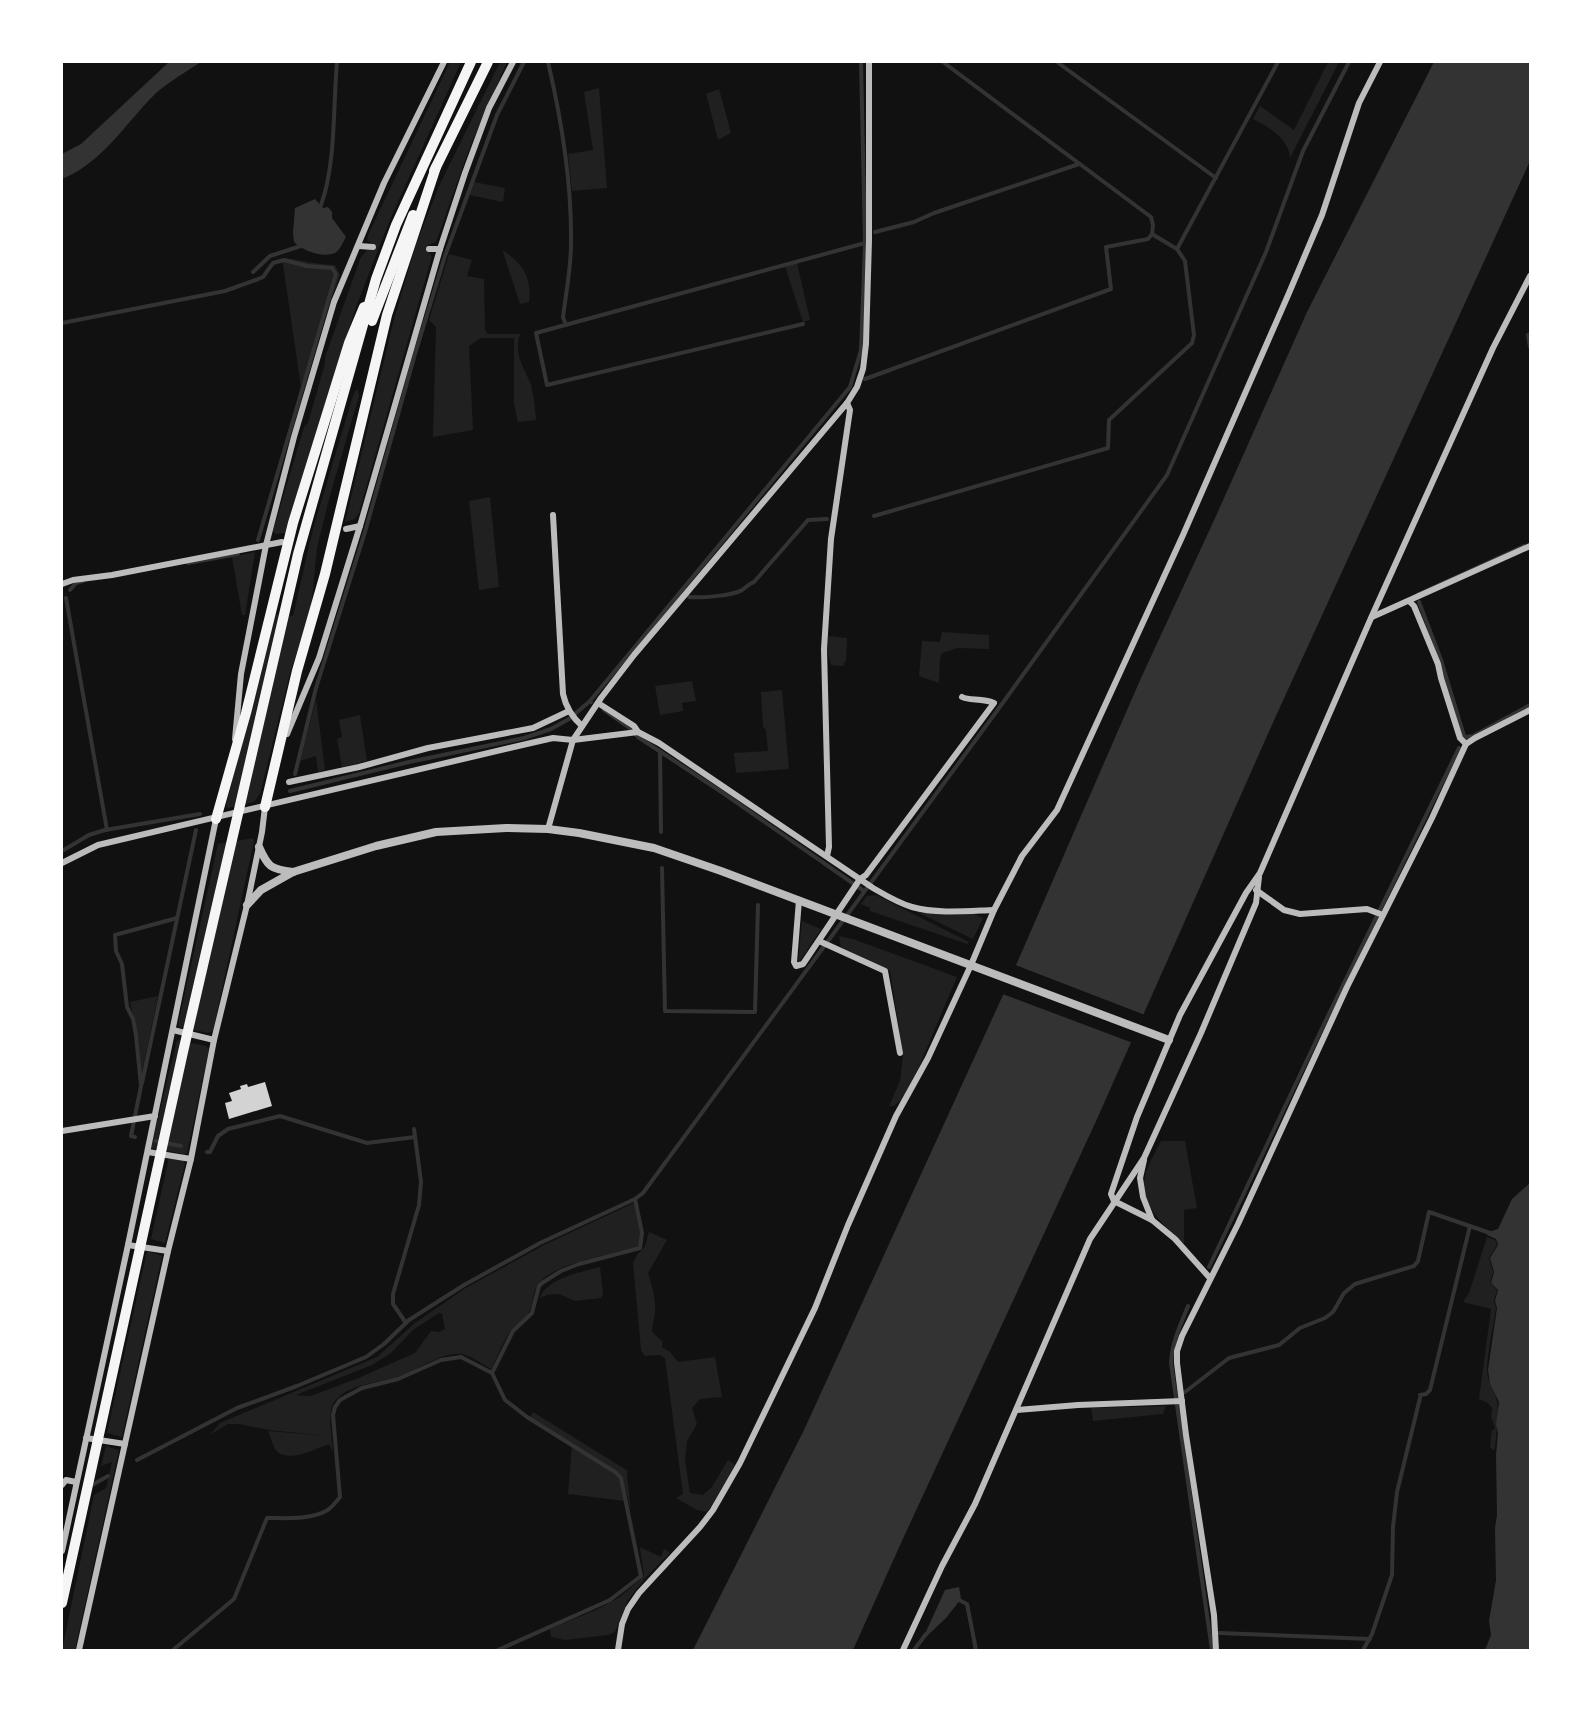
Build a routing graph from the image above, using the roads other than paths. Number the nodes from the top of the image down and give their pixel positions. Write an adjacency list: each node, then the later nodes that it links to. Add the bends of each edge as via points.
1 (444, 62): 8 (street, via 384,183)
2 (471, 62): 13 (highway, via 396,225)
3 (488, 62): 7 (highway)
4 (513, 62): 11 (street, via 489,108)
5 (869, 62): 14 (street, via 866,344 863,369)
6 (1380, 62): 49 (street, via 1359,103 1318,225 1178,546 1057,810 1022,856)
7 (436, 167): 15 (highway, via 379,301 341,425); 34 (highway, via 387,315)
8 (359, 246): 9 (street); 20 (street, via 334,302)
9 (373, 246)
10 (429, 249): 11 (street)
11 (440, 249): 17 (street)
12 (1530, 276): 24 (street, via 1493,348)
13 (376, 279): 15 (highway); 33 (highway, via 349,343 311,464)
14 (847, 403): 26 (street); 40 (street, via 850,410 831,539 824,650)
15 (322, 469): 74 (highway, via 283,615)
16 (553, 514): 28 (street, via 563,694)
17 (360, 526): 18 (street); 34 (street, via 319,658)
18 (346, 529)
19 (282, 542): 20 (street)
20 (266, 545): 22 (street); 33 (street, via 242,674)
21 (1530, 546): 23 (street)
22 (62, 584)
23 (1410, 602): 24 (street); 32 (street, via 1434,652 1460,738)
24 (1371, 618): 43 (street)
25 (962, 697): 44 (street, via 994,703)
26 (598, 703): 29 (street); 30 (street, via 634,726)
27 (1530, 710): 32 (street)
28 (571, 715): 29 (street); 35 (street, via 525,730 428,748)
29 (582, 726): 31 (street)
30 (636, 733): 31 (street); 40 (street, via 659,743)
31 (573, 740): 36 (street, via 553,738); 38 (street)
32 (1466, 744): 50 (street)
33 (234, 751): 37 (highway)
34 (276, 759): 36 (highway)
35 (289, 782)
36 (265, 807): 37 (street); 39 (street)
37 (216, 819): 41 (street, via 99,845); 53 (street)
38 (548, 829): 42 (street, via 436,832); 47 (street, via 654,848)
39 (259, 847): 42 (street, via 269,866); 48 (street)
40 (827, 856): 44 (street)
41 (62, 863)
42 (293, 872): 48 (street, via 261,890)
43 (1260, 873): 45 (street); 46 (street)
44 (860, 883): 49 (street, via 914,908); 51 (street)
45 (1251, 885): 46 (street); 55 (street)
46 (1257, 891): 50 (street, via 1284,910 1300,914 1367,909); 60 (street, via 1256,903 1202,1033)
47 (799, 900): 51 (street, via 796,966 803,964); 52 (street)
48 (247, 905): 54 (street)
49 (994, 910): 52 (street)
50 (1380, 914): 66 (street, via 1238,1224)
51 (820, 941): 56 (street, via 885,971)
52 (971, 965): 55 (street); 76 (street, via 896,1116 815,1308 740,1463 706,1518 628,1609)
53 (173, 1030): 54 (street); 57 (street)
54 (214, 1040): 61 (street)
55 (1169, 1040): 62 (street, via 1137,1117 1111,1194)
56 (900, 1053)
57 (155, 1116): 58 (street); 59 (street)
58 (62, 1131)
59 (148, 1152): 61 (street); 64 (street)
60 (1144, 1158): 62 (street); 63 (street, via 1140,1178)
61 (191, 1160): 65 (street)
62 (1114, 1201): 63 (street); 68 (street, via 1090,1239)
63 (1152, 1220): 66 (street, via 1175,1239)
64 (128, 1245): 65 (street); 69 (street)
65 (168, 1251): 70 (street)
66 (1209, 1278): 67 (street, via 1182,1335 1178,1351)
67 (1178, 1401): 68 (street); 78 (street, via 1214,1615)
68 (1017, 1410): 77 (street)
69 (86, 1438): 70 (street); 71 (street)
70 (125, 1444): 75 (street)
71 (76, 1482): 72 (street, via 66,1480); 73 (street)
72 (62, 1485)
73 (62, 1551)
74 (62, 1604)
75 (79, 1650)
76 (618, 1650)
77 (903, 1650)
78 (1216, 1650)

